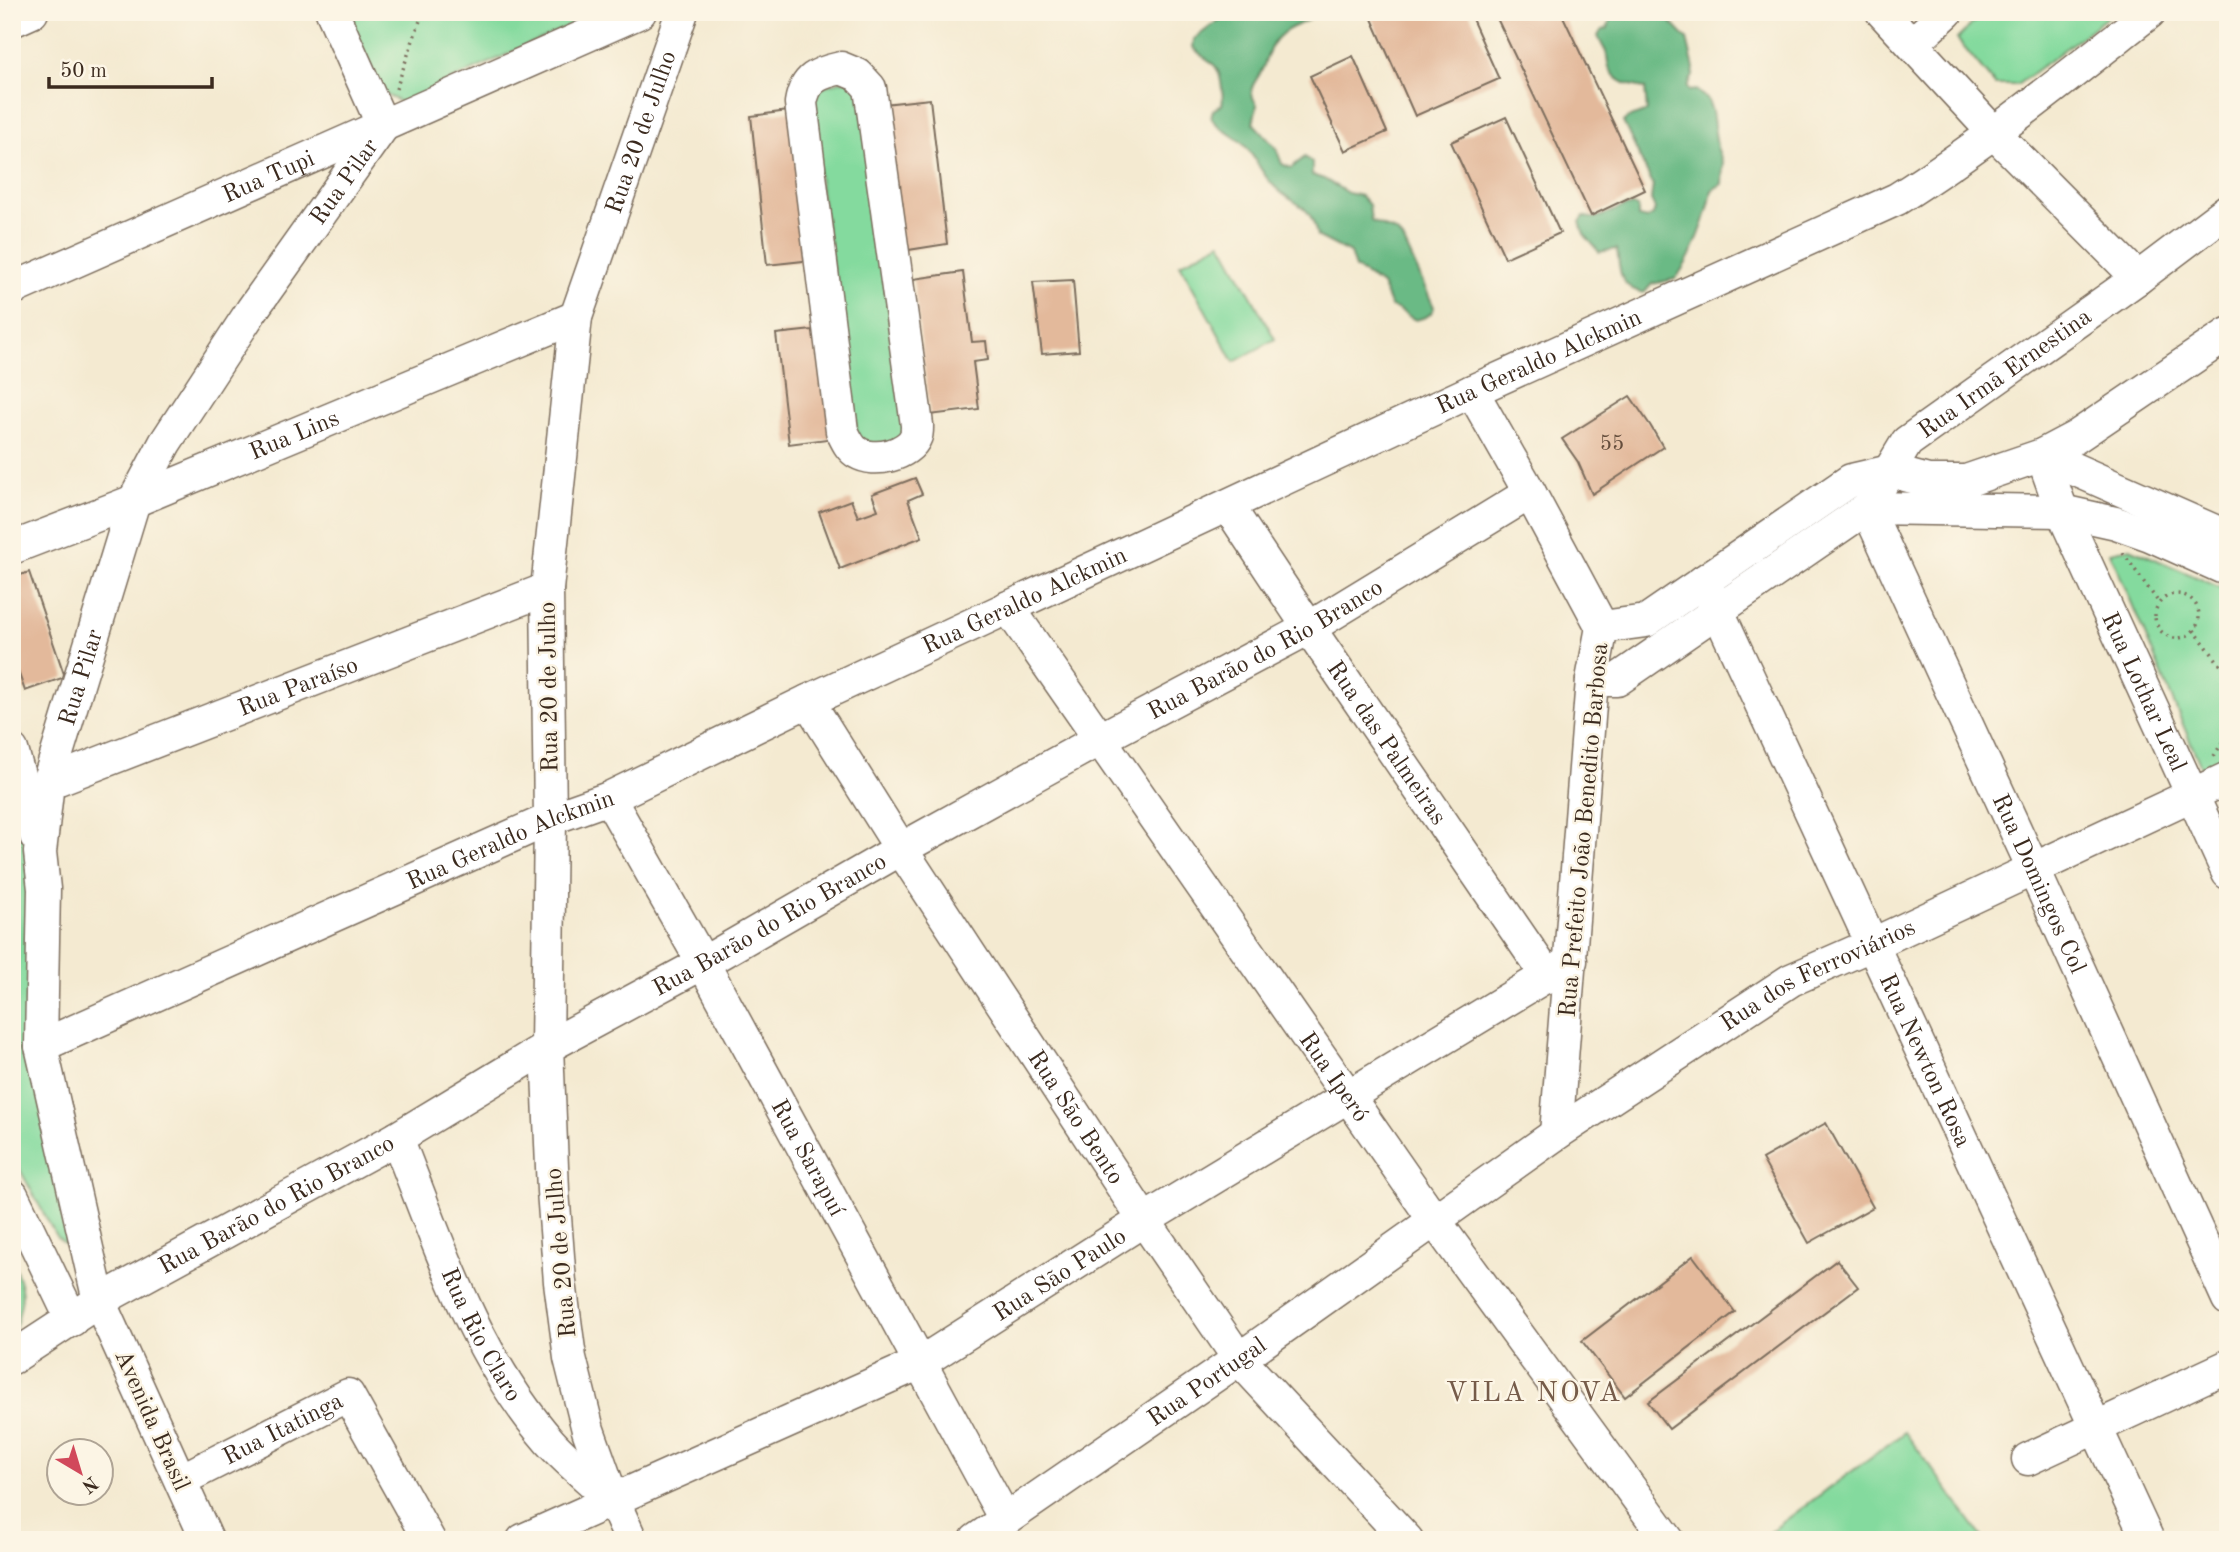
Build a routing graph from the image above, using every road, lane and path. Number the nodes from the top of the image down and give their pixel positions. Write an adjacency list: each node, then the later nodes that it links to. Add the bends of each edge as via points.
1 (32, 12): 9 (street)
2 (332, 12): 12 (street)
3 (423, 12): 12 (path)
4 (640, 12): 12 (street, Rua Tupi)
5 (682, 12): 17 (street, Rua 20 de Julho)
6 (1881, 12): 10 (street)
7 (1947, 12): 10 (street)
8 (2150, 12): 13 (street, Rua Geraldo Alckmin)
9 (12, 21)
10 (1912, 44): 13 (street)
11 (873, 110): 11 (street, via 870,88 848,70 821,74 803,90 842,431 852,448 871,457 907,448 917,436)
12 (383, 126): 16 (street, Rua Tupi); 23 (street, Rua Pilar, via 252,310 164,443)
13 (1994, 133): 15 (street); 19 (street, Rua Geraldo Alckmin, via 1897,199)
14 (2228, 210): 15 (street, Rua Irmã Ernestina)
15 (2138, 278): 21 (street, Rua Irmã Ernestina, via 1907,442)
16 (12, 289)
17 (576, 317): 23 (street, Rua Lins); 32 (street, Rua 20 de Julho)
18 (2226, 338): 20 (street)
19 (1472, 391): 22 (street, Rua Prefeito João Benedito Barbosa); 24 (street, Rua Geraldo Alckmin)
20 (2042, 455): 21 (street, via 1966,481 1928,481); 26 (street, Rua Lothar Leal); 28 (street)
21 (1890, 471): 25 (street); 31 (street, via 1851,480)
22 (1530, 493): 36 (street, Rua Prefeito João Benedito Barbosa); 37 (street, Rua Barão do Rio Branco)
23 (134, 501): 29 (street, Rua Lins); 46 (street, Rua Pilar)
24 (1227, 506): 34 (street, Rua Geraldo Alckmin); 37 (street, Rua das Palmeiras)
25 (1867, 508): 26 (street); 35 (street); 52 (street, Rua Domingos Col)
26 (2062, 511): 27 (street); 47 (street, Rua Lothar Leal)
27 (2116, 523): 30 (street); 33 (path, via 2123,554)
28 (2228, 537)
29 (12, 548)
30 (2228, 570)
31 (1704, 581): 35 (street, Rua Newton Rosa); 36 (street, via 1646,621)
32 (547, 589): 46 (street, Rua Paraíso); 49 (street, Rua 20 de Julho)
33 (2159, 603): 38 (path, via 2155,618 2162,632 2176,638); 38 (path, via 2172,594 2190,598 2199,611)
34 (1008, 607): 42 (street, Rua Geraldo Alckmin); 43 (street, Rua Iperó)
35 (1720, 611): 40 (street, via 1617,680); 54 (street, Rua Newton Rosa)
36 (1602, 627): 40 (street, Rua Prefeito João Benedito Barbosa)
37 (1309, 628): 43 (street, Rua Barão do Rio Branco); 56 (street, Rua das Palmeiras)
38 (2194, 630): 39 (path)
39 (2228, 678): 41 (path)
40 (1592, 680): 56 (street, Rua Prefeito João Benedito Barbosa)
41 (2228, 700)
42 (808, 701): 48 (street, Rua Geraldo Alckmin); 50 (street, Rua São Bento)
43 (1100, 740): 50 (street, Rua Barão do Rio Branco); 59 (street, Rua Iperó)
44 (12, 750): 51 (street)
45 (2228, 778): 47 (street, Rua dos Ferroviários)
46 (48, 783): 51 (street, Rua Pilar)
47 (2191, 793): 52 (street, Rua dos Ferroviários); 53 (street, Rua Lothar Leal)
48 (609, 797): 49 (street, Rua Geraldo Alckmin); 55 (street, Rua Sarapuí)
49 (550, 819): 57 (street, Rua Geraldo Alckmin); 58 (street, Rua 20 de Julho)
50 (901, 849): 55 (street, Rua Barão do Rio Branco); 63 (street, Rua São Bento)
51 (40, 852): 57 (street, Rua Pilar, via 44,889)
52 (2033, 868): 54 (street, Rua dos Ferroviários); 65 (street, Rua Domingos Col)
53 (2228, 873)
54 (1873, 944): 60 (street, Rua dos Ferroviários, via 1790,981); 72 (street, Rua Newton Rosa)
55 (703, 963): 58 (street, Rua Barão do Rio Branco); 70 (street, Rua Sarapuí)
56 (1560, 969): 59 (street, Rua São Paulo); 60 (street, Rua Prefeito João Benedito Barbosa)
57 (41, 1046): 66 (street, Rua Pilar)
58 (547, 1047): 61 (street, Rua Barão do Rio Branco); 75 (street, Rua 20 de Julho, via 556,1230 570,1358 588,1430)
59 (1348, 1097): 63 (street, Rua São Paulo); 64 (street, Rua Iperó)
60 (1556, 1134): 64 (street, Rua dos Ferroviários)
61 (397, 1138): 66 (street, Rua Barão do Rio Branco); 75 (street, Rua Rio Claro, via 463,1306 499,1374 551,1443)
62 (12, 1195): 67 (street)
63 (1144, 1220): 69 (street, Rua São Bento); 70 (street, Rua São Paulo)
64 (1435, 1221): 69 (street, Rua Portugal); 83 (street, Rua Iperó)
65 (2228, 1298)
66 (99, 1301): 67 (street, Rua Barão do Rio Branco); 74 (street, Avenida Brasil)
67 (72, 1320): 68 (street, Rua Barão do Rio Branco)
68 (12, 1359)
69 (1239, 1359): 76 (street, Rua Portugal); 82 (street, Rua São Bento)
70 (920, 1363): 75 (street, Rua São Paulo); 76 (street, Rua Sarapuí)
71 (2228, 1366): 72 (street)
72 (2096, 1427): 73 (street); 84 (street, Rua Newton Rosa)
73 (2028, 1459)
74 (181, 1480): 77 (street, Avenida Brasil); 78 (street, Rua Itatinga, via 348,1395)
75 (613, 1500): 79 (street, Rua São Paulo); 80 (street, Rua 20 de Julho)
76 (1005, 1519): 81 (street, Rua Portugal)
77 (207, 1540)
78 (429, 1540)
79 (523, 1540)
80 (631, 1540)
81 (976, 1540)
82 (1407, 1540)
83 (1668, 1540)
84 (2148, 1540)

